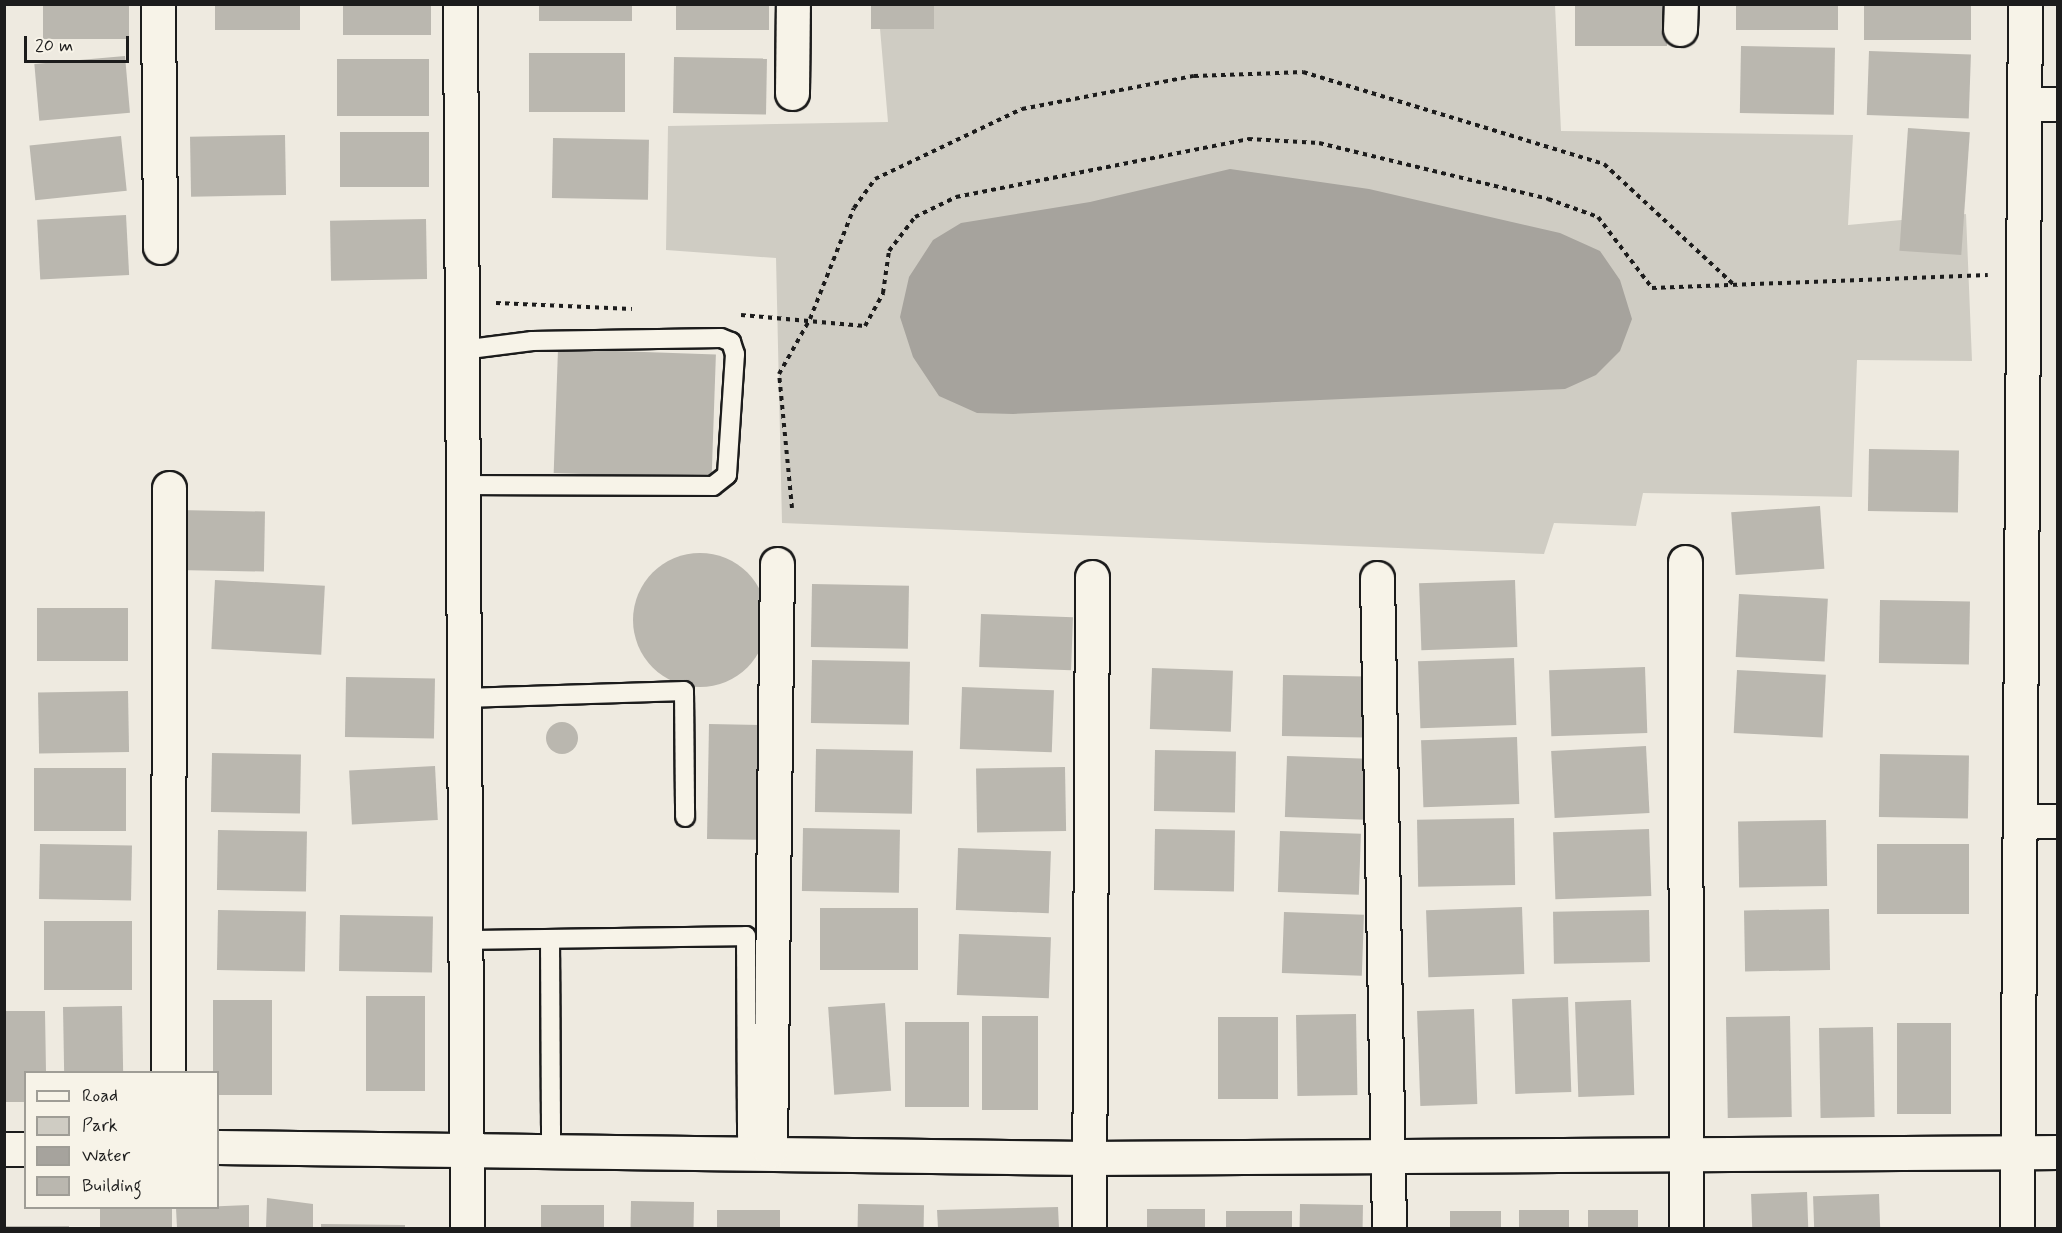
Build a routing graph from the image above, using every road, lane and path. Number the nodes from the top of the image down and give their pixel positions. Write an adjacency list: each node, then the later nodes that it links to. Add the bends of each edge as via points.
1 (158, 4): 8 (street)
2 (460, 4): 11 (street)
3 (793, 4): 5 (street)
4 (2025, 4): 7 (street)
5 (792, 93)
6 (2058, 104): 7 (street)
7 (2026, 105): 9 (street)
8 (160, 247)
9 (2025, 273): 10 (path); 25 (street)
10 (1734, 285): 14 (path, via 1652,288 1598,217 1548,199 1319,143 1248,139 956,197 915,217 889,251 883,293 865,326); 14 (path, via 1604,164 1303,72 1194,76 1022,109 875,178 854,208)
11 (462, 301): 12 (path); 15 (street)
12 (646, 310)
13 (728, 315): 14 (path)
14 (810, 319): 18 (path, via 779,374)
15 (462, 350): 16 (street); 16 (lane, via 532,341 721,338 731,342 735,354 727,475 713,486)
16 (464, 485): 23 (street)
17 (169, 488): 29 (street)
18 (792, 508)
19 (1685, 562): 38 (street)
20 (777, 564): 35 (street)
21 (1092, 578): 39 (street)
22 (1377, 578): 40 (street)
23 (465, 698): 24 (lane, via 684,692); 28 (street)
24 (685, 816)
25 (2022, 821): 26 (street); 36 (street)
26 (2058, 821)
27 (550, 939): 28 (lane); 34 (lane); 35 (lane, via 746,936)
28 (466, 940): 33 (street)
29 (168, 1071)
30 (219, 1147): 33 (street)
31 (4, 1149): 32 (street)
32 (24, 1149)
33 (468, 1151): 34 (street); 41 (street)
34 (551, 1151): 35 (street)
35 (758, 1151): 39 (street)
36 (2020, 1151): 37 (street); 38 (street); 45 (street)
37 (2058, 1152)
38 (1684, 1157): 40 (street); 44 (street)
39 (1087, 1158): 40 (street); 42 (street)
40 (1388, 1158): 43 (street)
41 (467, 1228)
42 (1089, 1228)
43 (1389, 1228)
44 (1686, 1228)
45 (2017, 1228)

